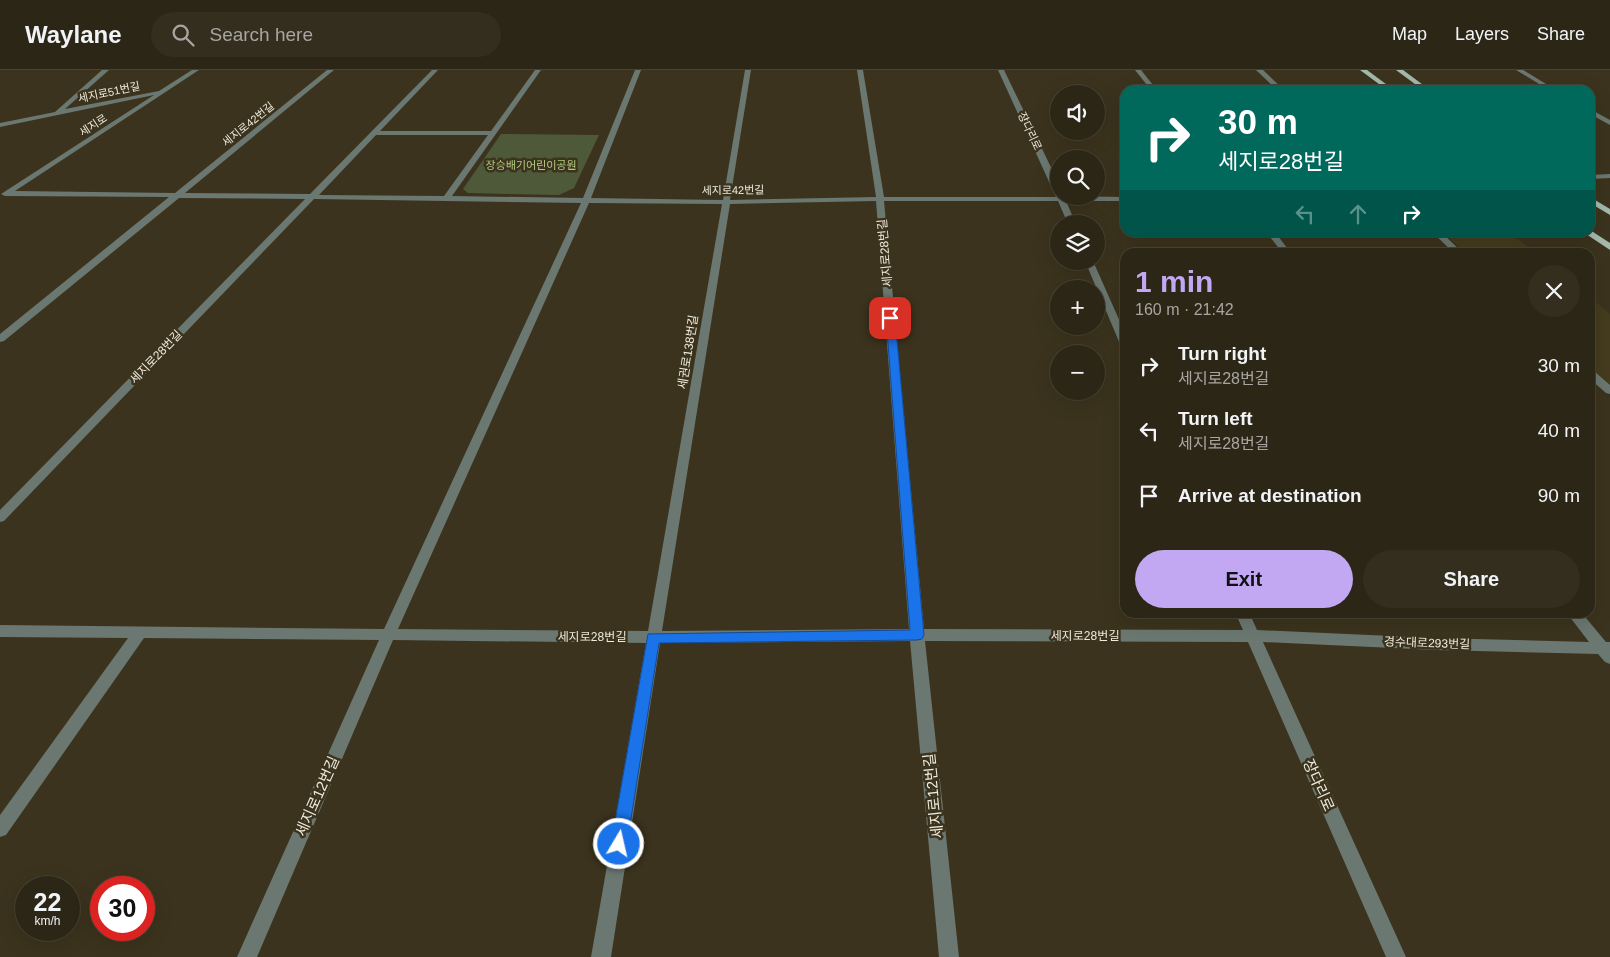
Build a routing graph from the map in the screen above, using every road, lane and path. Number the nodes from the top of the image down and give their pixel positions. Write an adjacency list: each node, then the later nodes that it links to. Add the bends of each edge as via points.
1 (106, 70): 21 (street, 세지로51번길)
2 (196, 70): 20 (street, 세지로)
3 (331, 70): 31 (street, 세지로42번길)
4 (435, 70): 25 (street)
5 (538, 70): 26 (street)
6 (638, 70): 38 (street)
7 (748, 70): 39 (street, 세권로138번길)
8 (860, 70): 34 (street)
9 (1001, 70): 27 (street, 장다리로)
10 (1138, 70): 15 (street)
11 (1259, 70): 16 (street)
12 (1363, 70): 17 (main road)
13 (1399, 70): 18 (main road)
14 (1518, 70): 19 (street)
15 (1150, 85)
16 (1276, 85)
17 (1384, 85)
18 (1420, 85)
19 (1544, 85)
20 (166, 90): 21 (street, 세지로51번길); 30 (street, 세지로)
21 (57, 113): 24 (street, 세지로51번길)
22 (1595, 114): 23 (street)
23 (1610, 123)
24 (0, 125)
25 (374, 133): 26 (street); 33 (street)
26 (493, 133): 36 (street)
27 (1050, 175)
28 (1610, 176): 29 (street)
29 (1595, 178)
30 (3, 195): 31 (street, 세지로42번길)
31 (179, 195): 33 (street, 세지로42번길); 50 (street)
32 (1050, 196): 34 (street, 세지로42번길)
33 (312, 197): 36 (street, 세지로42번길); 53 (street, 세지로28번길)
34 (880, 198): 39 (street, 세지로42번길); 59 (street, 세지로28번길)
35 (1105, 198): 37 (street, 세지로42번길)
36 (446, 199): 38 (street, 세지로42번길)
37 (1120, 199)
38 (586, 200): 39 (street, 세지로42번길); 58 (street)
39 (725, 202): 61 (street, 세권로138번길)
40 (1595, 202): 41 (main road)
41 (1610, 213)
42 (1595, 236): 45 (main road)
43 (1274, 237): 46 (street)
44 (1442, 237): 47 (street)
45 (1610, 247)
46 (1283, 248)
47 (1454, 248)
48 (1093, 270): 49 (street)
49 (1120, 332)
50 (0, 339)
51 (1595, 378): 52 (street)
52 (1610, 391)
53 (0, 518)
54 (1245, 618): 60 (street, 장다리로)
55 (1579, 618): 62 (street, 경수대로293번길)
56 (0, 631): 57 (street, 세지로28번길)
57 (140, 632): 58 (street, 세지로28번길); 63 (street)
58 (388, 635): 61 (street, 세지로28번길); 64 (street, 세지로12번길)
59 (917, 635): 60 (street, 세지로28번길); 61 (street, 세지로28번길); 66 (street, 세지로12번길)
60 (1253, 636): 62 (street, 경수대로293번길); 67 (street, 장다리로)
61 (653, 637): 65 (street, 세권로138번길)
62 (1607, 651)
63 (0, 829)
64 (246, 957)
65 (601, 957)
66 (949, 957)
67 (1396, 957)

